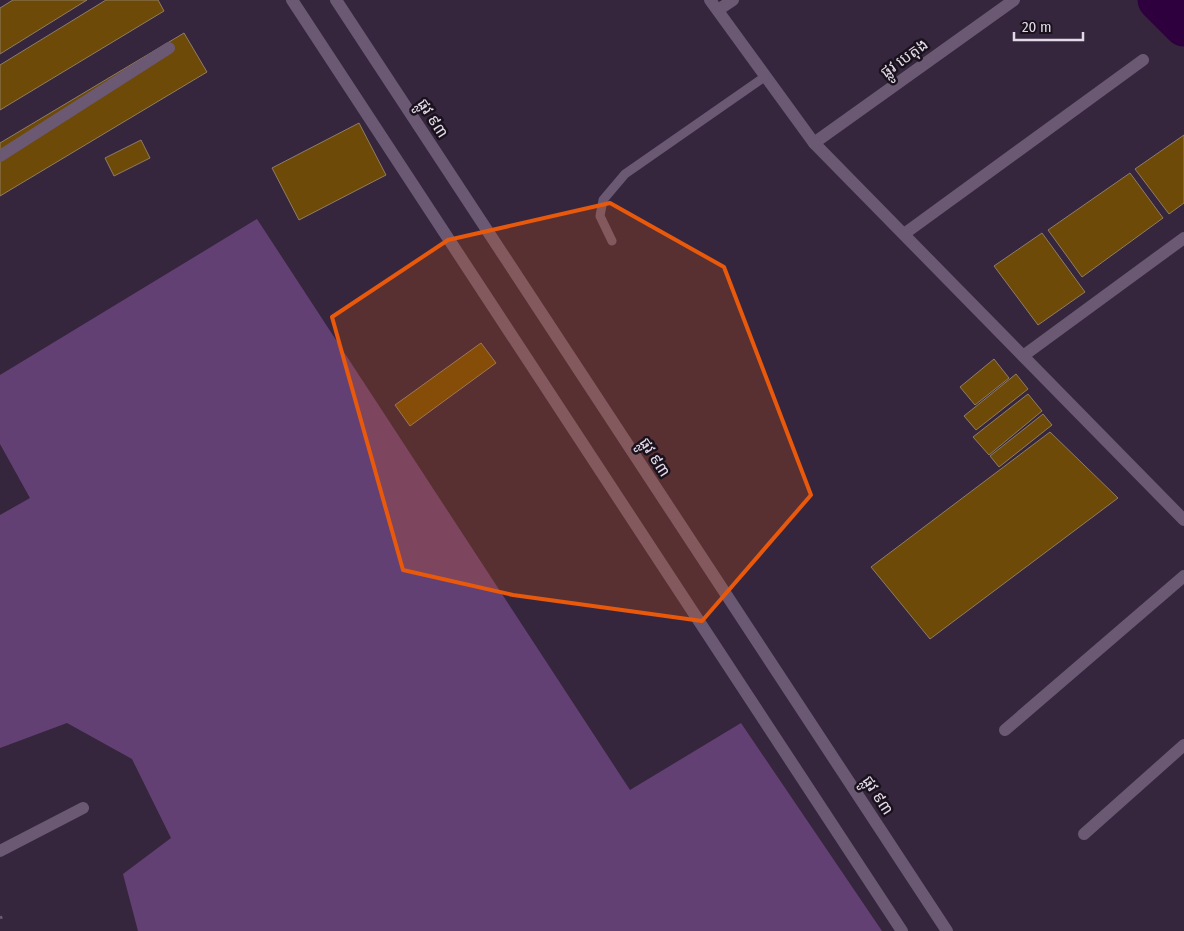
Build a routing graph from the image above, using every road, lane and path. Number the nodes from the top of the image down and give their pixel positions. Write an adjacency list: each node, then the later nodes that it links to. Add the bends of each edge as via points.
1 (292, 0): 22 (street)
2 (336, 0): 23 (street, ផ្លូវ ៩៣)
3 (733, 0): 5 (street)
4 (1014, 0): 9 (street, ផ្លូវ បេតុង)
5 (714, 5): 8 (street)
6 (169, 48): 10 (street)
7 (1143, 60): 11 (street)
8 (766, 76): 9 (street); 13 (lane, via 624,174 603,200 600,216)
9 (814, 142): 11 (street)
10 (0, 156)
11 (904, 234): 14 (street)
12 (1184, 238): 14 (street)
13 (612, 241)
14 (1023, 356): 15 (street)
15 (1184, 520)
16 (1184, 576): 17 (street)
17 (1006, 730)
18 (1184, 745): 20 (street)
19 (83, 808): 21 (street)
20 (1084, 834)
21 (0, 851)
22 (902, 931)
23 (948, 931)

